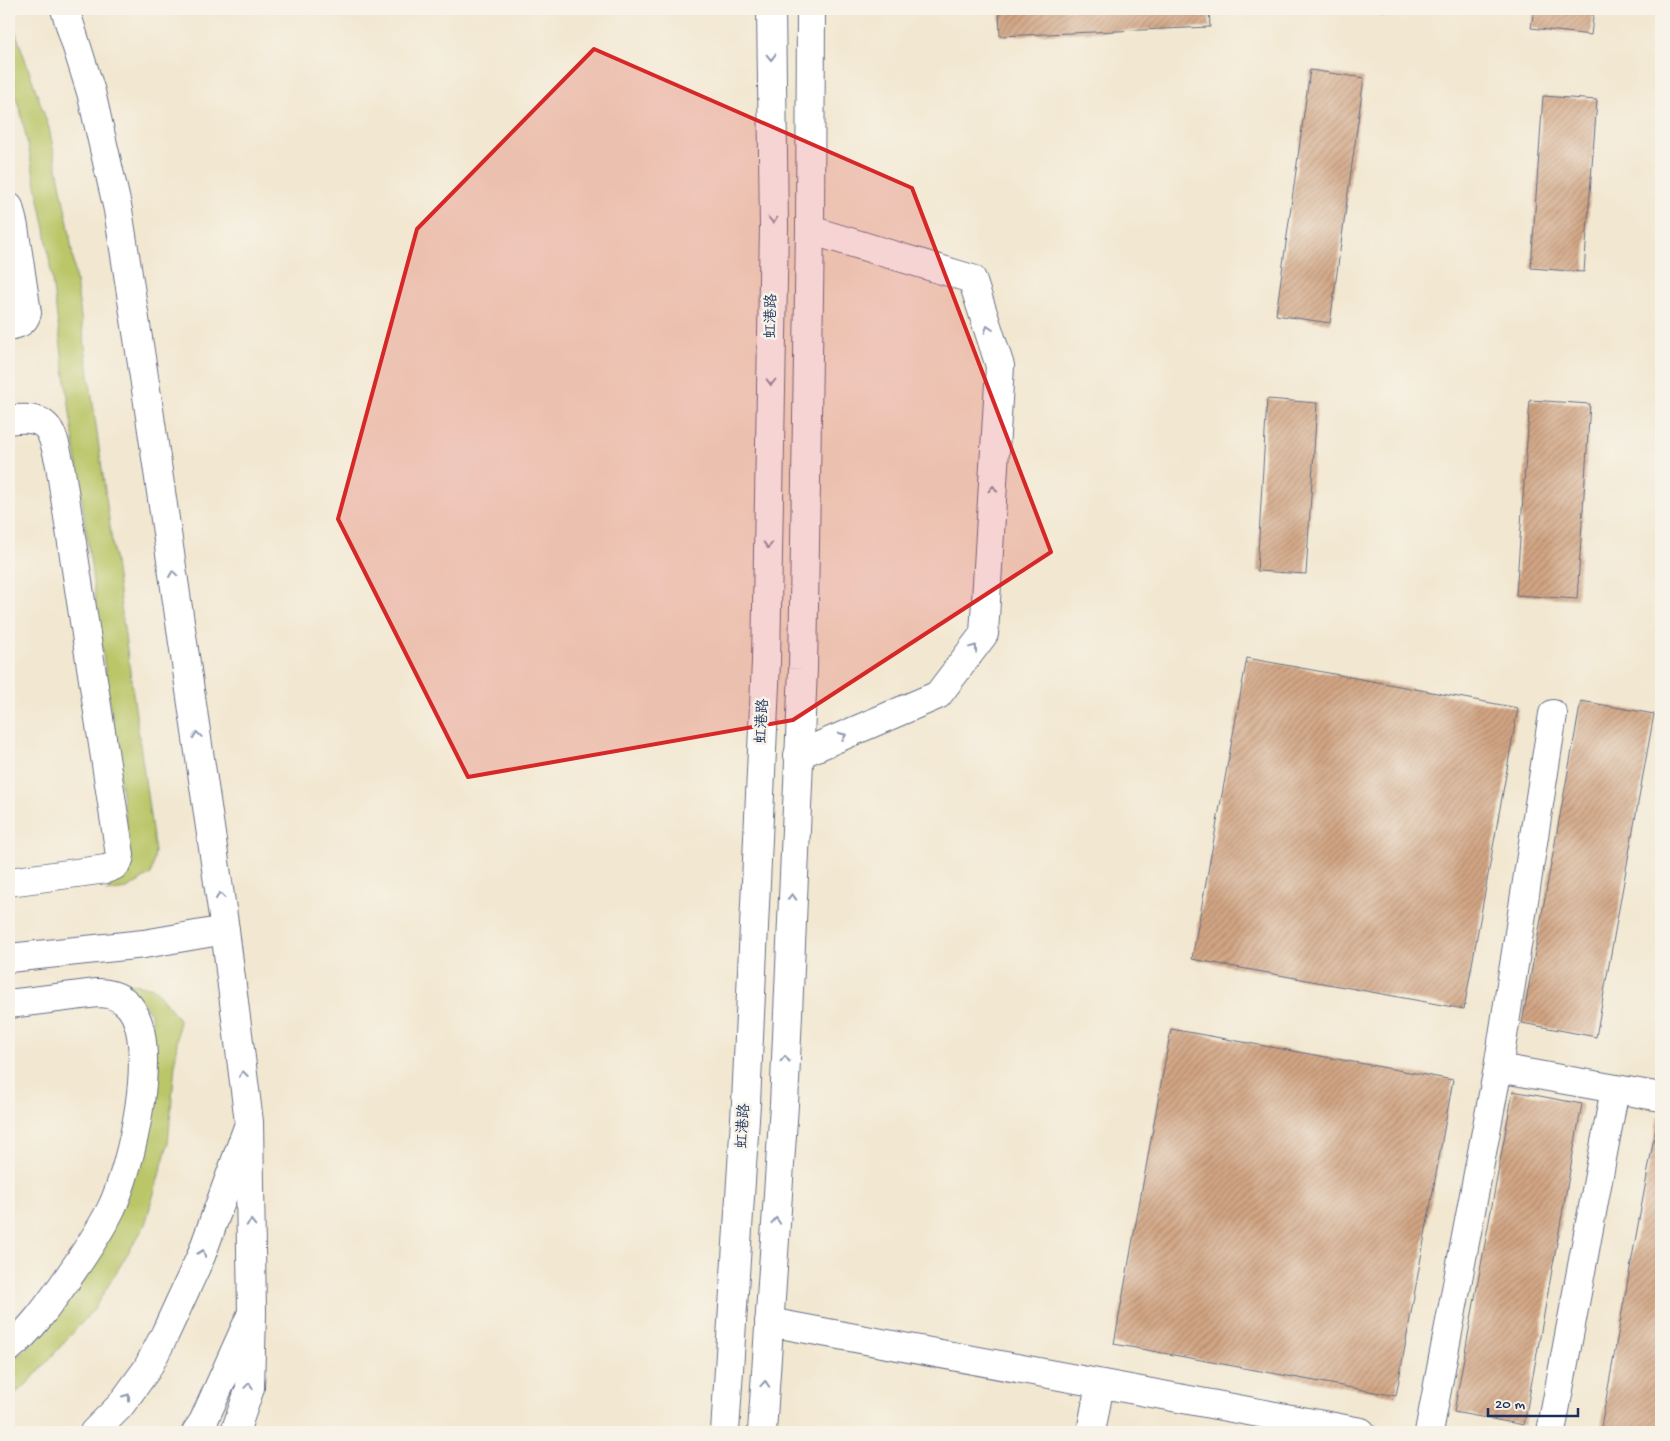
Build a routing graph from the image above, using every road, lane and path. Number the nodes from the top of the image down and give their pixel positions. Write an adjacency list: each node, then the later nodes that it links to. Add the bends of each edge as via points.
1 (65, 9): 11 (main road, one-way to 1, via 118,210 91,92)
2 (771, 9): 25 (main road, 虹港路, one-way to 25, via 774,226 766,662 746,1103)
3 (811, 9): 5 (main road)
4 (9, 207): 6 (main road, via 27,314 25,320)
5 (810, 230): 9 (main road, via 803,660); 9 (main road, one-way to 5, via 938,695 984,634 1000,366 972,278)
6 (9, 326)
7 (9, 420): 10 (main road, via 39,422 53,436 120,855 119,862 106,869)
8 (1553, 714): 14 (main road)
9 (798, 755): 19 (main road, one-way to 9, via 784,1105)
10 (9, 882)
11 (225, 930): 12 (main road, via 144,944); 17 (main road, one-way to 11)
12 (9, 958)
13 (9, 1004): 20 (main road, via 109,993 130,1007 137,1021 143,1047 143,1070 128,1160 111,1208 91,1244 53,1298 24,1336)
14 (1498, 1068): 15 (main road); 29 (main road)
15 (1615, 1089): 16 (main road); 30 (main road)
16 (1661, 1097)
17 (250, 1122): 18 (main road, one-way to 17); 22 (main road, one-way to 17, via 120,1406 147,1369 165,1334 201,1256)
18 (252, 1313): 23 (main road); 24 (main road, one-way to 18, via 250,1388)
19 (769, 1322): 21 (main road); 26 (main road, one-way to 19)
20 (9, 1348)
21 (1100, 1384): 27 (main road); 28 (main road)
22 (94, 1432)
23 (196, 1432)
24 (235, 1432)
25 (725, 1432)
26 (762, 1432)
27 (1091, 1432)
28 (1361, 1432)
29 (1428, 1432)
30 (1551, 1432)

